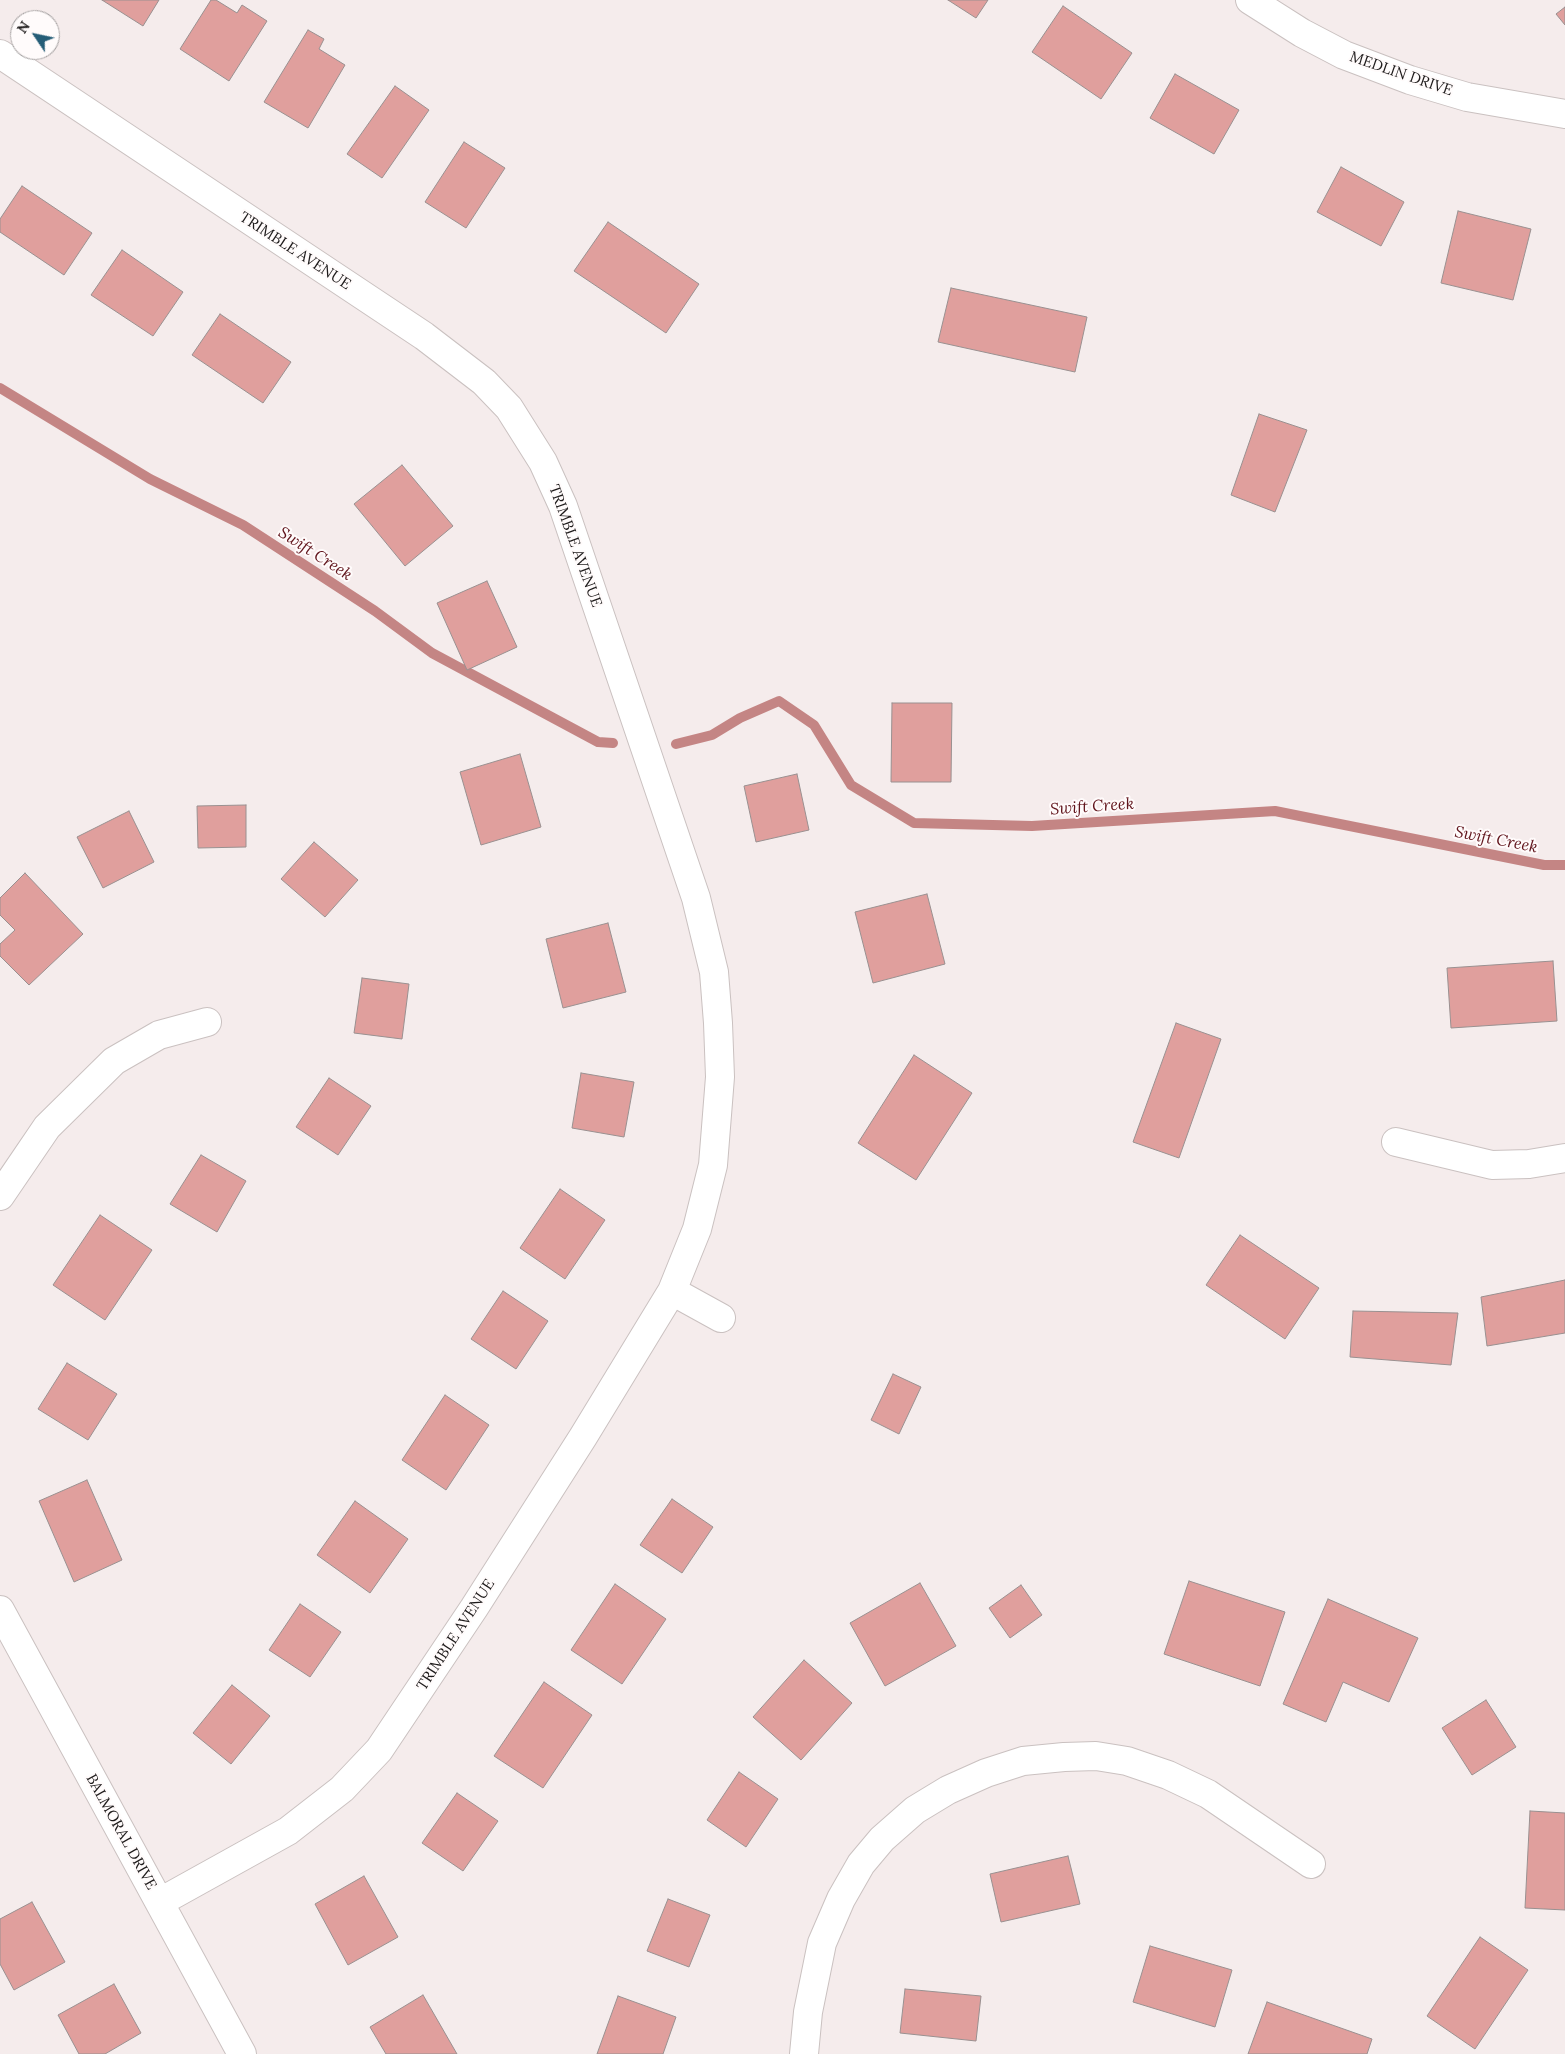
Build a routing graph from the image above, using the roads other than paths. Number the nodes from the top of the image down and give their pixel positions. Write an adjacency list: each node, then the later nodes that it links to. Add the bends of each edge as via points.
1 (1250, 0): 3 (street, MEDLIN DRIVE, via 1344,55 1410,80 1467,97)
2 (0, 54): 8 (street, TRIMBLE AVENUE, via 424,336 497,395 509,408 543,462 563,506 696,898 714,972 720,1077 713,1165 698,1229)
3 (1565, 114)
4 (206, 1022): 7 (street, via 159,1035 114,1061 47,1127)
5 (1396, 1142): 6 (street, via 1492,1165 1529,1164)
6 (1565, 1158)
7 (0, 1196)
8 (672, 1291): 9 (street); 12 (street, TRIMBLE AVENUE, via 645,1339 474,1608 379,1750 342,1789 288,1831)
9 (721, 1318)
10 (0, 1610): 12 (street, BALMORAL DRIVE)
11 (1311, 1864): 14 (street, via 1208,1794 1168,1775 1127,1761 1096,1756 1064,1756 1023,1761 986,1773 914,1810 882,1839 861,1864 822,1943 808,2012)
12 (160, 1902): 13 (street, BALMORAL DRIVE)
13 (242, 2054)
14 (804, 2054)

